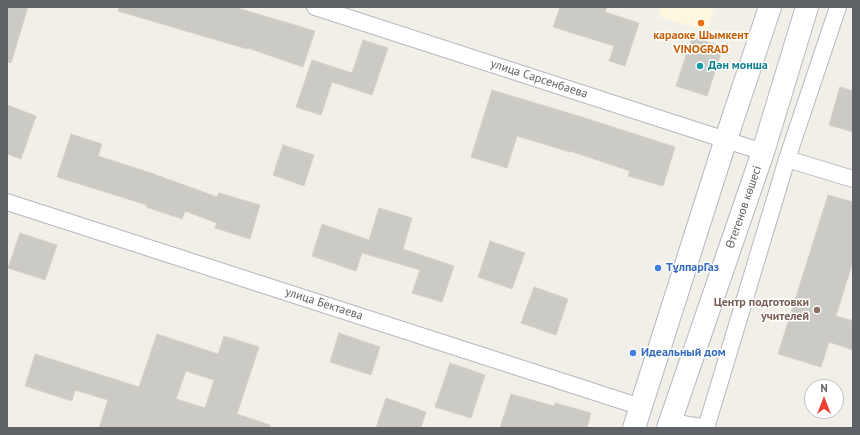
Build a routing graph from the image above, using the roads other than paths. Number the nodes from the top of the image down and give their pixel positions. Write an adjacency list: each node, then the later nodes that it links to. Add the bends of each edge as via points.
1 (315, 7): 5 (street, улица Сарсенбаева)
2 (770, 7): 5 (main road)
3 (807, 7): 6 (main road, Өтегенов көшесі)
4 (838, 7): 7 (street)
5 (726, 139): 6 (street, улица Сарсенбаева); 10 (main road)
6 (764, 152): 11 (main road, Өтегенов көшесі)
7 (787, 158): 8 (street); 13 (street)
8 (853, 179)
9 (7, 202): 10 (street, улица Бектаева)
10 (641, 407): 12 (main road)
11 (669, 425): 13 (street)
12 (634, 428)
13 (707, 428)

